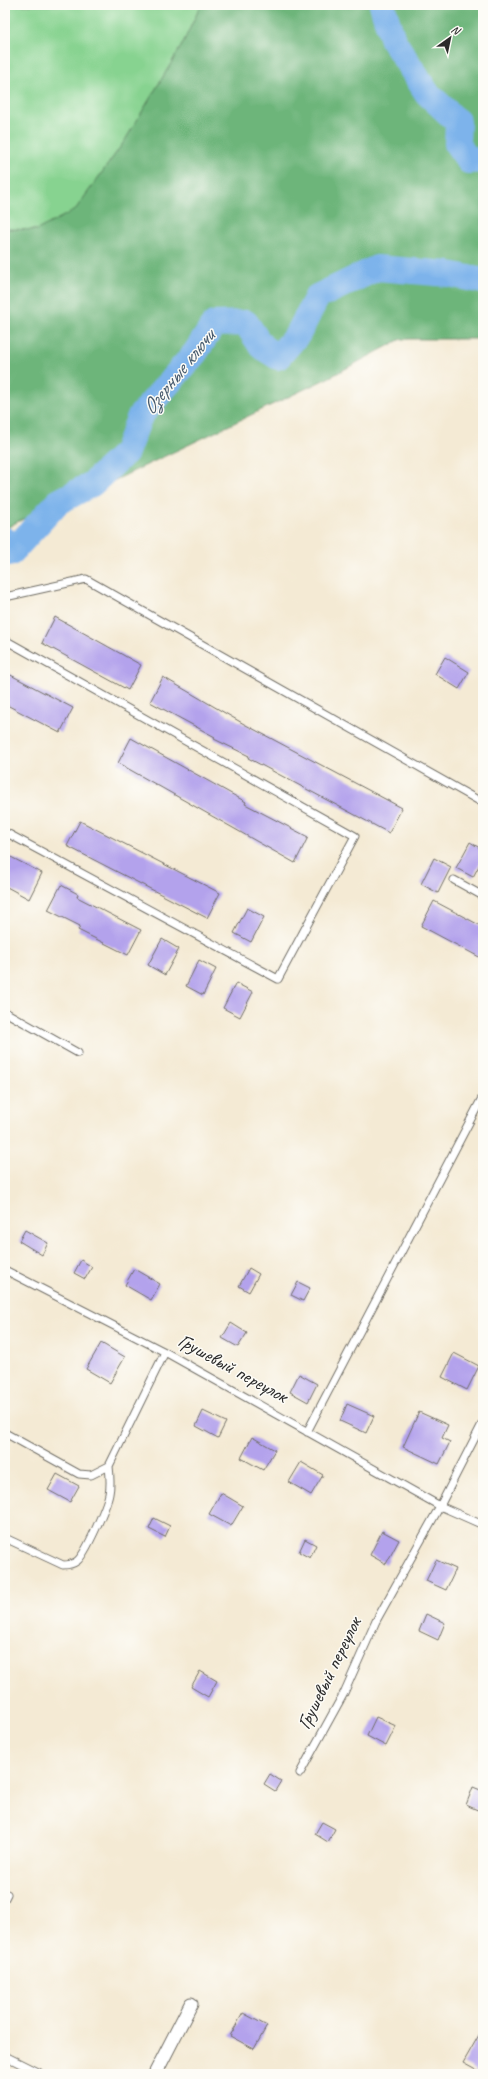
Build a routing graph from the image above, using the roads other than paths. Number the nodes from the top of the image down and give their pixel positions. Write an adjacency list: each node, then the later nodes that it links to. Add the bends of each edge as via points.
1 (5, 598): 3 (lane, via 86,579)
2 (5, 640): 4 (lane, via 355,836 278,979)
3 (483, 803)
4 (5, 832)
5 (454, 880): 6 (lane)
6 (483, 896)
7 (5, 1012): 8 (lane)
8 (78, 1052)
9 (483, 1096): 14 (lane)
10 (5, 1270): 11 (lane, Грушевый переулок)
11 (165, 1352): 14 (lane, Грушевый переулок); 15 (lane)
12 (483, 1422): 16 (lane, Грушевый переулок)
13 (5, 1432): 15 (lane, via 78,1474 91,1475)
14 (307, 1432): 16 (lane, Грушевый переулок)
15 (109, 1466): 18 (lane, via 109,1493 84,1553 78,1560 63,1565)
16 (440, 1506): 17 (lane, Грушевый переулок); 19 (lane, Грушевый переулок, via 376,1621 344,1693)
17 (483, 1525)
18 (5, 1538)
19 (300, 1773)
20 (191, 2004): 23 (street)
21 (5, 2056): 22 (lane)
22 (41, 2074)
23 (155, 2074)

